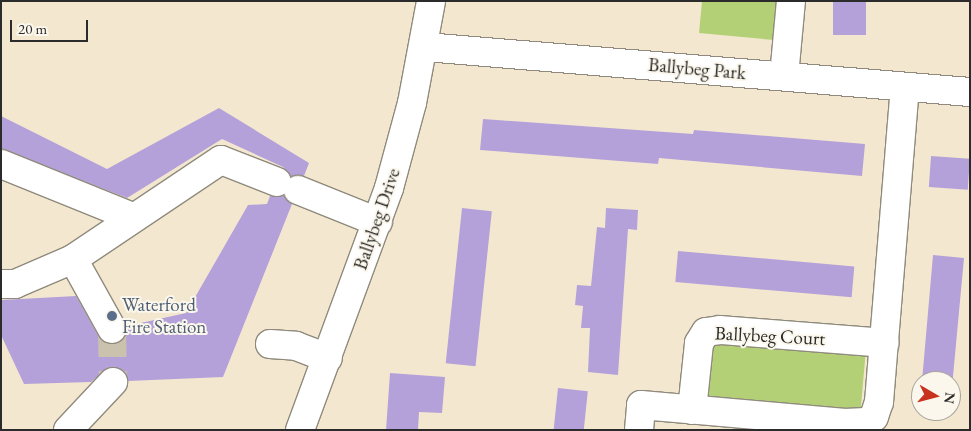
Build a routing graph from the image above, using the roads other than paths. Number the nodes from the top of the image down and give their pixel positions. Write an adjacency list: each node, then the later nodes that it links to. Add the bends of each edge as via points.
1 (431, 1): 3 (street, Ballybeg Drive)
2 (791, 1): 4 (street)
3 (425, 47): 4 (street, Ballybeg Park); 9 (street, Ballybeg Drive)
4 (784, 76): 5 (street, Ballybeg Park)
5 (905, 87): 6 (street, Ballybeg Park); 13 (street)
6 (970, 92)
7 (1, 164): 8 (street)
8 (132, 217): 9 (street, via 220,160); 10 (street)
9 (378, 222): 15 (street, Ballybeg Drive)
10 (73, 259): 11 (street, via 15,284); 12 (street)
11 (1, 284)
12 (112, 329)
13 (884, 343): 17 (street, Ballybeg Court, via 720,330 706,332 700,343); 18 (street)
14 (270, 344): 15 (street, via 296,346)
15 (328, 358): 20 (street, Ballybeg Drive)
16 (113, 382): 19 (street)
17 (692, 410): 18 (street); 21 (street, via 641,405)
18 (876, 425)
19 (68, 430)
20 (300, 430)
21 (639, 430)

